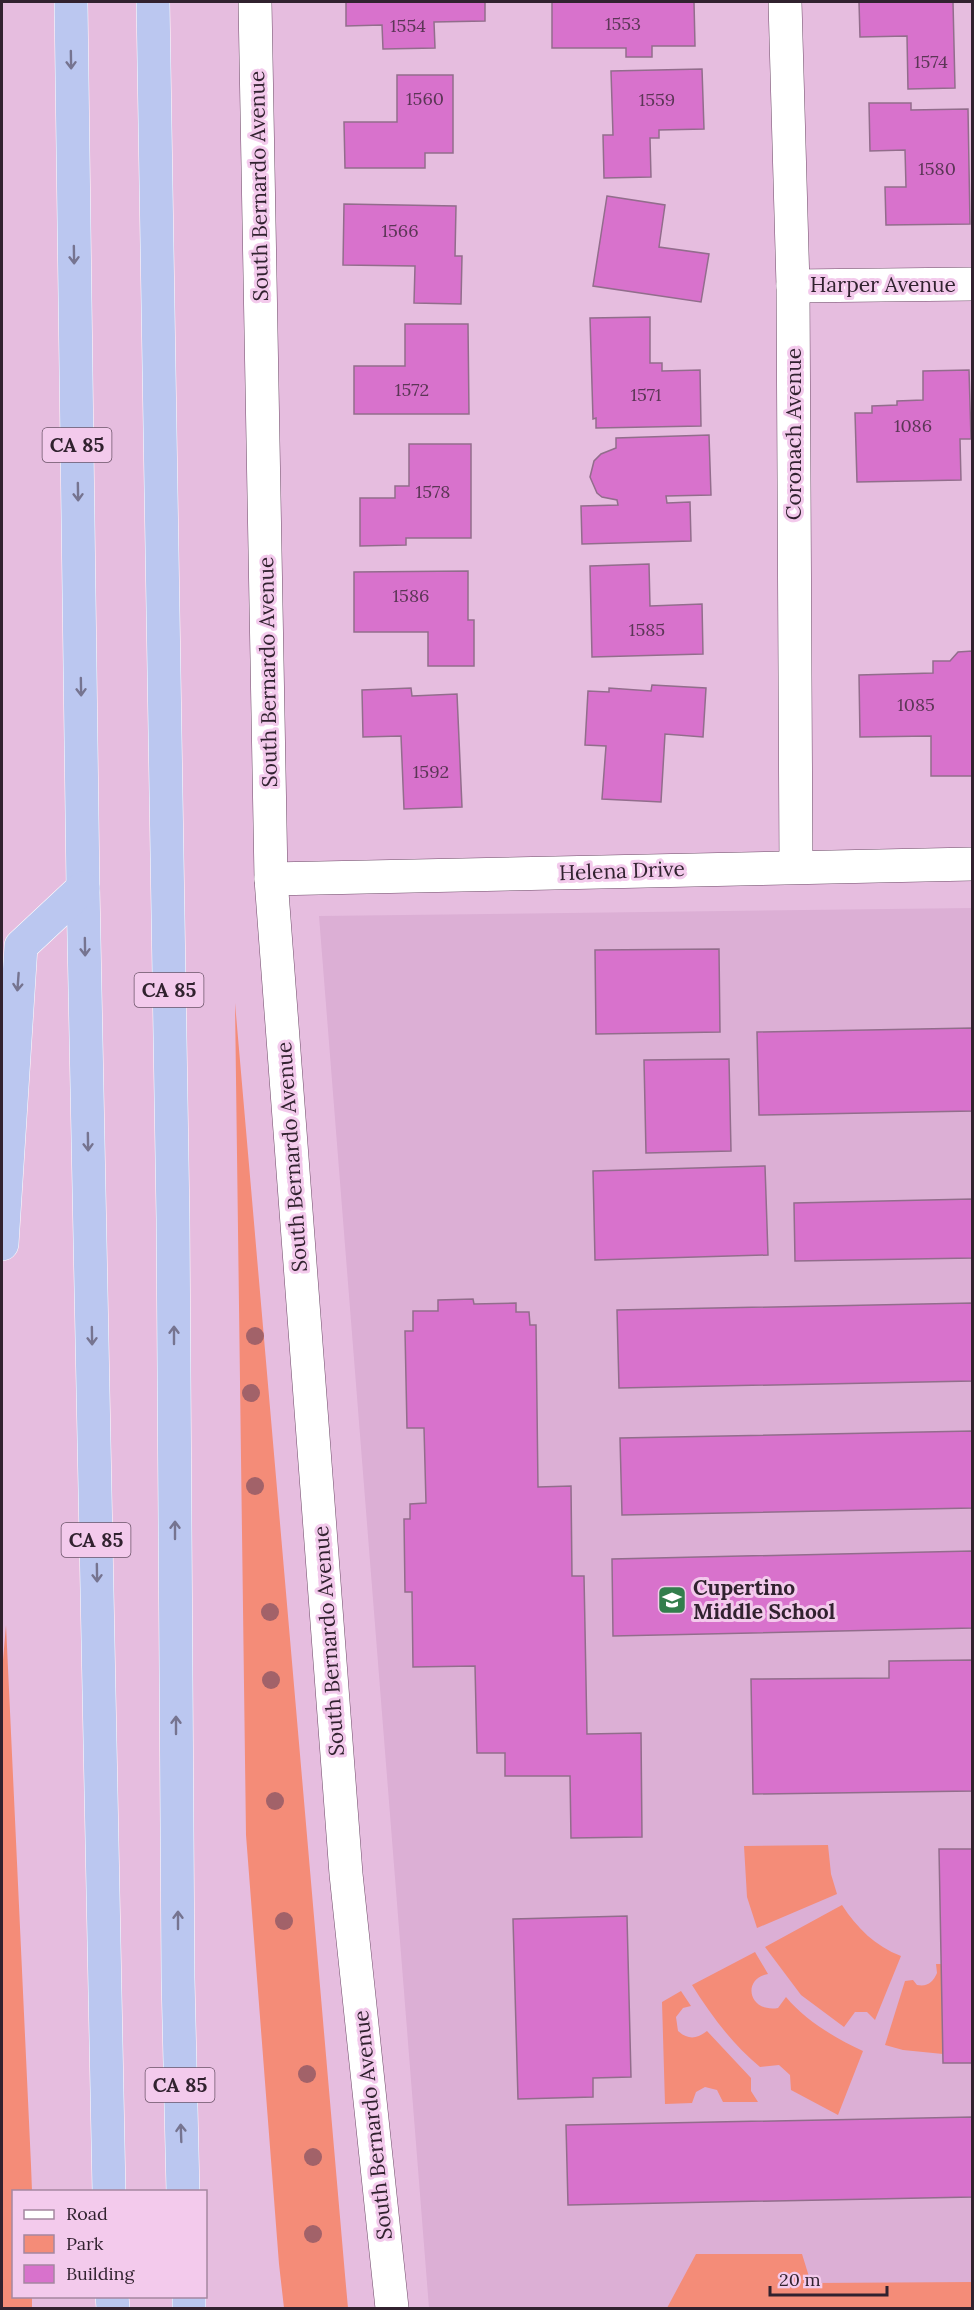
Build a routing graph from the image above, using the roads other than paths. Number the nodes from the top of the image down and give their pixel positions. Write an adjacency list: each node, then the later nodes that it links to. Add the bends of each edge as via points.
1 (70, 2): 10 (highway, CA 85, one-way to 10)
2 (153, 2): 13 (highway, CA 85, one-way to 2)
3 (255, 2): 9 (street, South Bernardo Avenue)
4 (785, 2): 6 (street, Coronach Avenue)
5 (972, 284): 6 (street, Harper Avenue)
6 (793, 286): 8 (street, Coronach Avenue)
7 (972, 864): 8 (street, Helena Drive)
8 (796, 867): 9 (street, Helena Drive)
9 (271, 879): 14 (street, South Bernardo Avenue, via 346,1874)
10 (83, 888): 11 (highway, one-way to 11, via 21,946); 12 (highway, CA 85, one-way to 12)
11 (2, 1244)
12 (109, 2190)
13 (183, 2190)
14 (392, 2308)

